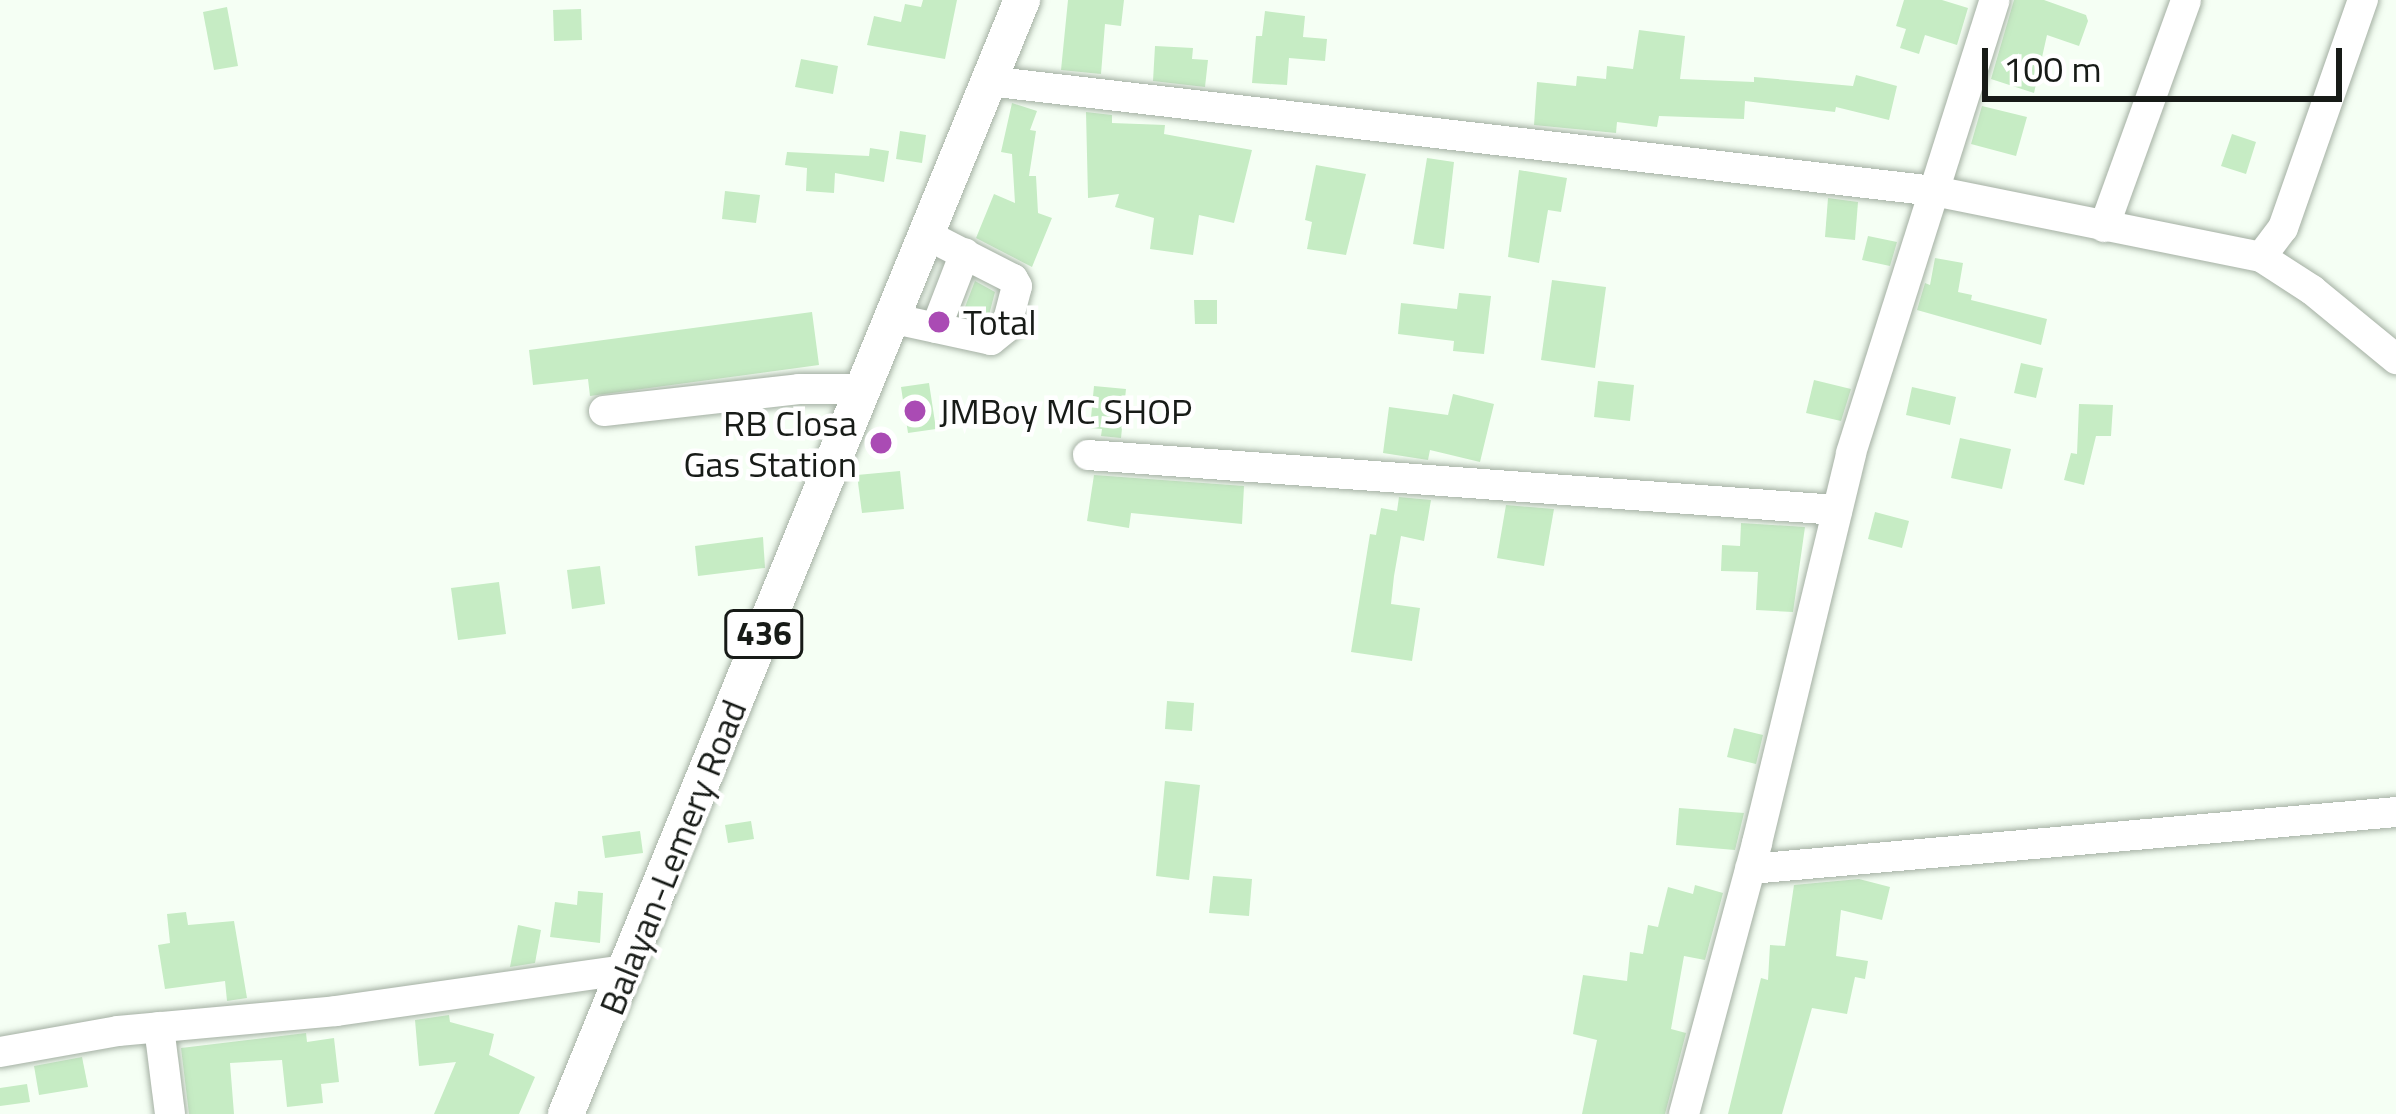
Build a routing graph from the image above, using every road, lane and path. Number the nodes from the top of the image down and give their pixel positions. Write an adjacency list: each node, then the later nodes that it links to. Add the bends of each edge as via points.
1 (1022, 0): 5 (main road, Balayan-Lemery Road / 436)
2 (1995, 0): 6 (street)
3 (2186, 0): 7 (street)
4 (2363, 0): 10 (street, via 2283,228)
5 (988, 81): 6 (street); 8 (main road, Balayan-Lemery Road / 436)
6 (1934, 191): 7 (street); 17 (street)
7 (2104, 227): 10 (street)
8 (927, 235): 9 (street); 11 (main road, Balayan-Lemery Road / 436)
9 (964, 253): 12 (street); 12 (street, via 1017,286 1006,328 991,340)
10 (2261, 257): 13 (street)
11 (895, 319): 12 (street); 14 (main road, Balayan-Lemery Road / 436)
12 (936, 328)
13 (2396, 359)
14 (865, 389): 15 (street); 20 (main road, Balayan-Lemery Road / 436)
15 (604, 411)
16 (1088, 455): 17 (street)
17 (1837, 510): 19 (street)
18 (2396, 812): 19 (street)
19 (1750, 869): 25 (street)
20 (626, 970): 21 (street); 24 (main road, Balayan-Lemery Road / 436)
21 (159, 1027): 22 (street); 23 (street)
22 (0, 1052)
23 (170, 1114)
24 (566, 1114)
25 (1684, 1114)

